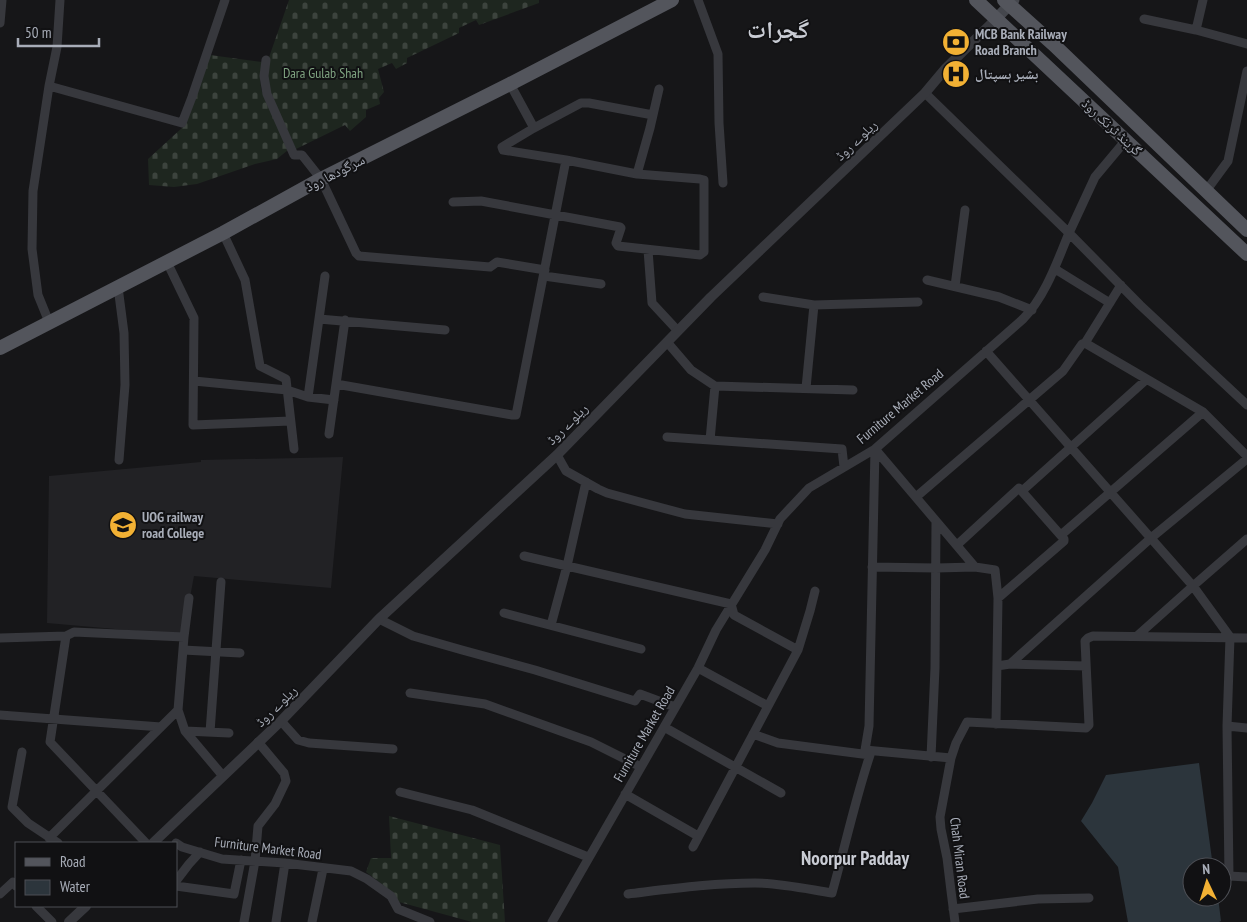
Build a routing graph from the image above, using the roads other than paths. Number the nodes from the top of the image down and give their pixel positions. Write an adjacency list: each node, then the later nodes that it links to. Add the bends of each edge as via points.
1 (2, 0): 11 (street)
2 (60, 0): 17 (street, via 57,47)
3 (225, 0): 17 (street, via 182,123)
4 (672, 0): 16 (main road, سرگودھا روڈ)
5 (698, 0): 26 (street, via 718,54)
6 (976, 0): 10 (main road, گرینڈ ٹرنک روڈ)
7 (1203, 0): 12 (street)
8 (1009, 2): 10 (main road); 27 (main road, گرینڈ ٹرنک روڈ)
9 (1144, 18): 12 (street)
10 (996, 19): 19 (street, ریلوے روڈ); 22 (main road, گرینڈ ٹرنک روڈ)
11 (0, 23)
12 (1196, 30): 13 (street)
13 (1247, 44)
14 (266, 60): 25 (street, via 267,94 294,155 302,155)
15 (1247, 71): 27 (street, via 1228,160)
16 (510, 84): 21 (street); 25 (main road, سرگودھا روڈ)
17 (49, 86): 52 (street, via 33,191 32,249 38,295)
18 (659, 89): 20 (street)
19 (925, 93): 33 (street); 54 (street, ریلوے روڈ)
20 (653, 115): 21 (street, via 581,103); 24 (street)
21 (534, 128): 23 (street, via 502,146 503,150)
22 (1126, 140): 33 (street, Furniture Market Road, via 1095,177); 35 (main road, گرینڈ ٹرنک روڈ)
23 (566, 160): 24 (street); 30 (street)
24 (636, 174): 34 (street, via 704,180 704,252 700,255)
25 (321, 179): 32 (main road, سرگودھا روڈ); 38 (street, via 359,256 490,267 497,262)
26 (723, 183)
27 (1206, 191): 31 (main road, گرینڈ ٹرنک روڈ)
28 (454, 202): 30 (street, via 481,201)
29 (965, 210): 43 (street)
30 (555, 215): 34 (street, via 620,227 616,244); 38 (street)
31 (1247, 230)
32 (223, 233): 36 (main road, سرگودھا روڈ); 64 (street, via 245,280 259,364 261,368 286,379)
33 (1069, 233): 37 (street, Furniture Market Road); 42 (street)
34 (648, 250): 54 (street, via 652,303)
35 (1247, 254)
36 (167, 262): 44 (main road, سرگودھا روڈ); 60 (street, via 194,318)
37 (1055, 269): 47 (street); 49 (street, Furniture Market Road)
38 (544, 273): 41 (street); 61 (street, via 516,415)
39 (325, 276): 50 (street)
40 (927, 280): 43 (street)
41 (601, 284)
42 (1121, 285): 47 (street); 69 (street)
43 (955, 286): 49 (street)
44 (118, 287): 52 (main road, سرگودھا روڈ); 80 (street, via 124,333 125,385)
45 (764, 297): 48 (street)
46 (918, 302): 48 (street)
47 (1110, 304): 56 (street)
48 (814, 305): 63 (street)
49 (1032, 310): 58 (street, Furniture Market Road)
50 (319, 319): 51 (street); 66 (street)
51 (346, 320): 53 (street); 61 (street)
52 (49, 322): 57 (main road, سرگودھا روڈ)
53 (445, 330)
54 (678, 330): 55 (street, ریلوے روڈ)
55 (667, 342): 62 (street, via 691,370); 78 (street, ریلوے روڈ)
56 (1084, 343): 59 (street); 68 (street, via 1063,371)
57 (0, 348)
58 (986, 351): 68 (street); 77 (street, Furniture Market Road)
59 (1147, 379): 70 (street); 75 (street)
60 (194, 381): 64 (street); 71 (street, via 193,425)
61 (336, 384): 67 (street)
62 (715, 386): 63 (street); 74 (street)
63 (806, 388): 65 (street)
64 (287, 390): 66 (street); 71 (street)
65 (853, 390)
66 (308, 397): 67 (street)
67 (334, 400): 72 (street)
68 (1029, 400): 75 (street); 85 (street)
69 (1247, 405)
70 (1203, 412): 79 (street); 84 (street)
71 (290, 421): 76 (street)
72 (329, 434)
73 (667, 437): 74 (street)
74 (710, 440): 81 (street, via 842,449)
75 (1071, 447): 83 (street); 84 (street)
76 (294, 449)
77 (875, 449): 81 (street, Furniture Market Road); 85 (street); 94 (street)
78 (557, 454): 82 (street, via 566,471); 104 (street, ریلوے روڈ)
79 (1247, 457): 89 (street)
80 (119, 460)
81 (844, 467): 87 (street, Furniture Market Road, via 809,488)
82 (586, 482): 87 (street, via 607,493 685,514); 93 (street)
83 (1022, 490): 88 (street); 91 (street, via 1018,488)
84 (1110, 492): 88 (street); 89 (street)
85 (916, 497): 86 (street)
86 (936, 521): 91 (street); 96 (street)
87 (778, 524): 102 (street, Furniture Market Road)
88 (1061, 535): 101 (street, via 1064,541)
89 (1151, 538): 98 (street); 117 (street)
90 (1247, 539): 98 (street)
91 (956, 545): 95 (street)
92 (524, 556): 93 (street)
93 (567, 566): 102 (street); 105 (street)
94 (872, 567): 96 (street); 140 (street)
95 (975, 567): 96 (street); 101 (street, via 995,570)
96 (936, 568): 141 (street)
97 (221, 582): 115 (street)
98 (1193, 586): 107 (street); 109 (street)
99 (815, 592): 114 (street)
100 (189, 598): 108 (street)
101 (998, 598): 118 (street)
102 (731, 604): 114 (street, via 734,615); 120 (street, Furniture Market Road)
103 (504, 613): 105 (street)
104 (380, 619): 123 (street, via 413,636 635,701 640,694); 127 (street, ریلوے روڈ)
105 (551, 625): 112 (street)
106 (66, 636): 108 (street, via 74,632); 110 (street); 126 (street)
107 (1137, 636): 109 (street); 119 (street, via 1088,638 1085,641)
108 (184, 637): 113 (street)
109 (1230, 637): 111 (street); 129 (street)
110 (0, 638)
111 (1247, 638)
112 (641, 648)
113 (183, 650): 115 (street); 124 (street)
114 (798, 650): 122 (street)
115 (216, 652): 116 (street); 134 (street)
116 (240, 653)
117 (1010, 664): 118 (street); 119 (street)
118 (997, 666): 128 (street)
119 (1086, 666): 128 (street, via 1088,727)
120 (698, 668): 122 (street); 123 (street, Furniture Market Road)
121 (410, 693): 143 (street, via 486,704 518,714 590,742)
122 (768, 706): 136 (street)
123 (675, 708): 131 (street, Furniture Market Road)
124 (178, 710): 130 (street); 133 (street)
125 (0, 715): 126 (street)
126 (53, 719): 130 (street); 146 (street, via 50,742)
127 (281, 721): 137 (street, ریلوے روڈ); 138 (street, via 298,740 309,743)
128 (996, 724): 142 (street, Chah Miran Road, via 966,723)
129 (1227, 726): 132 (street); 165 (street, via 1229,876)
130 (161, 727): 146 (street)
131 (664, 727): 143 (street, Furniture Market Road); 144 (street)
132 (1247, 728)
133 (185, 731): 134 (street); 145 (street)
134 (210, 732): 135 (street)
135 (229, 733)
136 (753, 734): 140 (street, via 778,743); 144 (street)
137 (258, 742): 145 (street, ریلوے روڈ); 162 (street, via 284,773 286,781 275,804 258,826)
138 (393, 749)
139 (22, 752): 152 (street, via 12,807)
140 (867, 752): 141 (street); 170 (street, via 832,893 757,883)
141 (931, 757): 142 (street)
142 (951, 758): 174 (street, Chah Miran Road, via 940,816)
143 (641, 767): 149 (street, Furniture Market Road)
144 (735, 768): 148 (street); 151 (street)
145 (223, 776): 150 (street, ریلوے روڈ)
146 (97, 791): 152 (street); 154 (street)
147 (400, 792): 160 (street, via 472,810)
148 (781, 793)
149 (625, 794): 151 (street); 160 (street, Furniture Market Road)
150 (162, 835): 155 (street, ریلوے روڈ); 156 (street, Furniture Market Road)
151 (698, 836): 158 (street)
152 (49, 838): 153 (street)
153 (56, 842)
154 (145, 842)
155 (154, 842)
156 (174, 842)
157 (178, 844): 159 (street, Furniture Market Road)
158 (693, 847)
159 (200, 852): 161 (street, Furniture Market Road, via 222,859); 166 (street)
160 (588, 857): 181 (street, Furniture Market Road)
161 (241, 860): 162 (street, Furniture Market Road); 168 (street, via 234,894)
162 (255, 861): 163 (street, Furniture Market Road); 177 (street)
163 (285, 863): 164 (street, Furniture Market Road); 178 (street)
164 (323, 868): 179 (street); 180 (street, Furniture Market Road, via 351,871 367,879 391,896 398,909)
165 (1247, 877)
166 (178, 878)
167 (15, 885): 169 (street, via 13,882)
168 (178, 886)
169 (0, 894)
170 (628, 894)
171 (1089, 898): 174 (street, via 1038,899)
172 (37, 907): 175 (street)
173 (85, 907): 176 (street)
174 (953, 909): 182 (street, Chah Miran Road)
175 (52, 922)
176 (68, 922)
177 (244, 922)
178 (276, 922)
179 (312, 922)
180 (430, 922)
181 (552, 922)
182 (954, 922)

